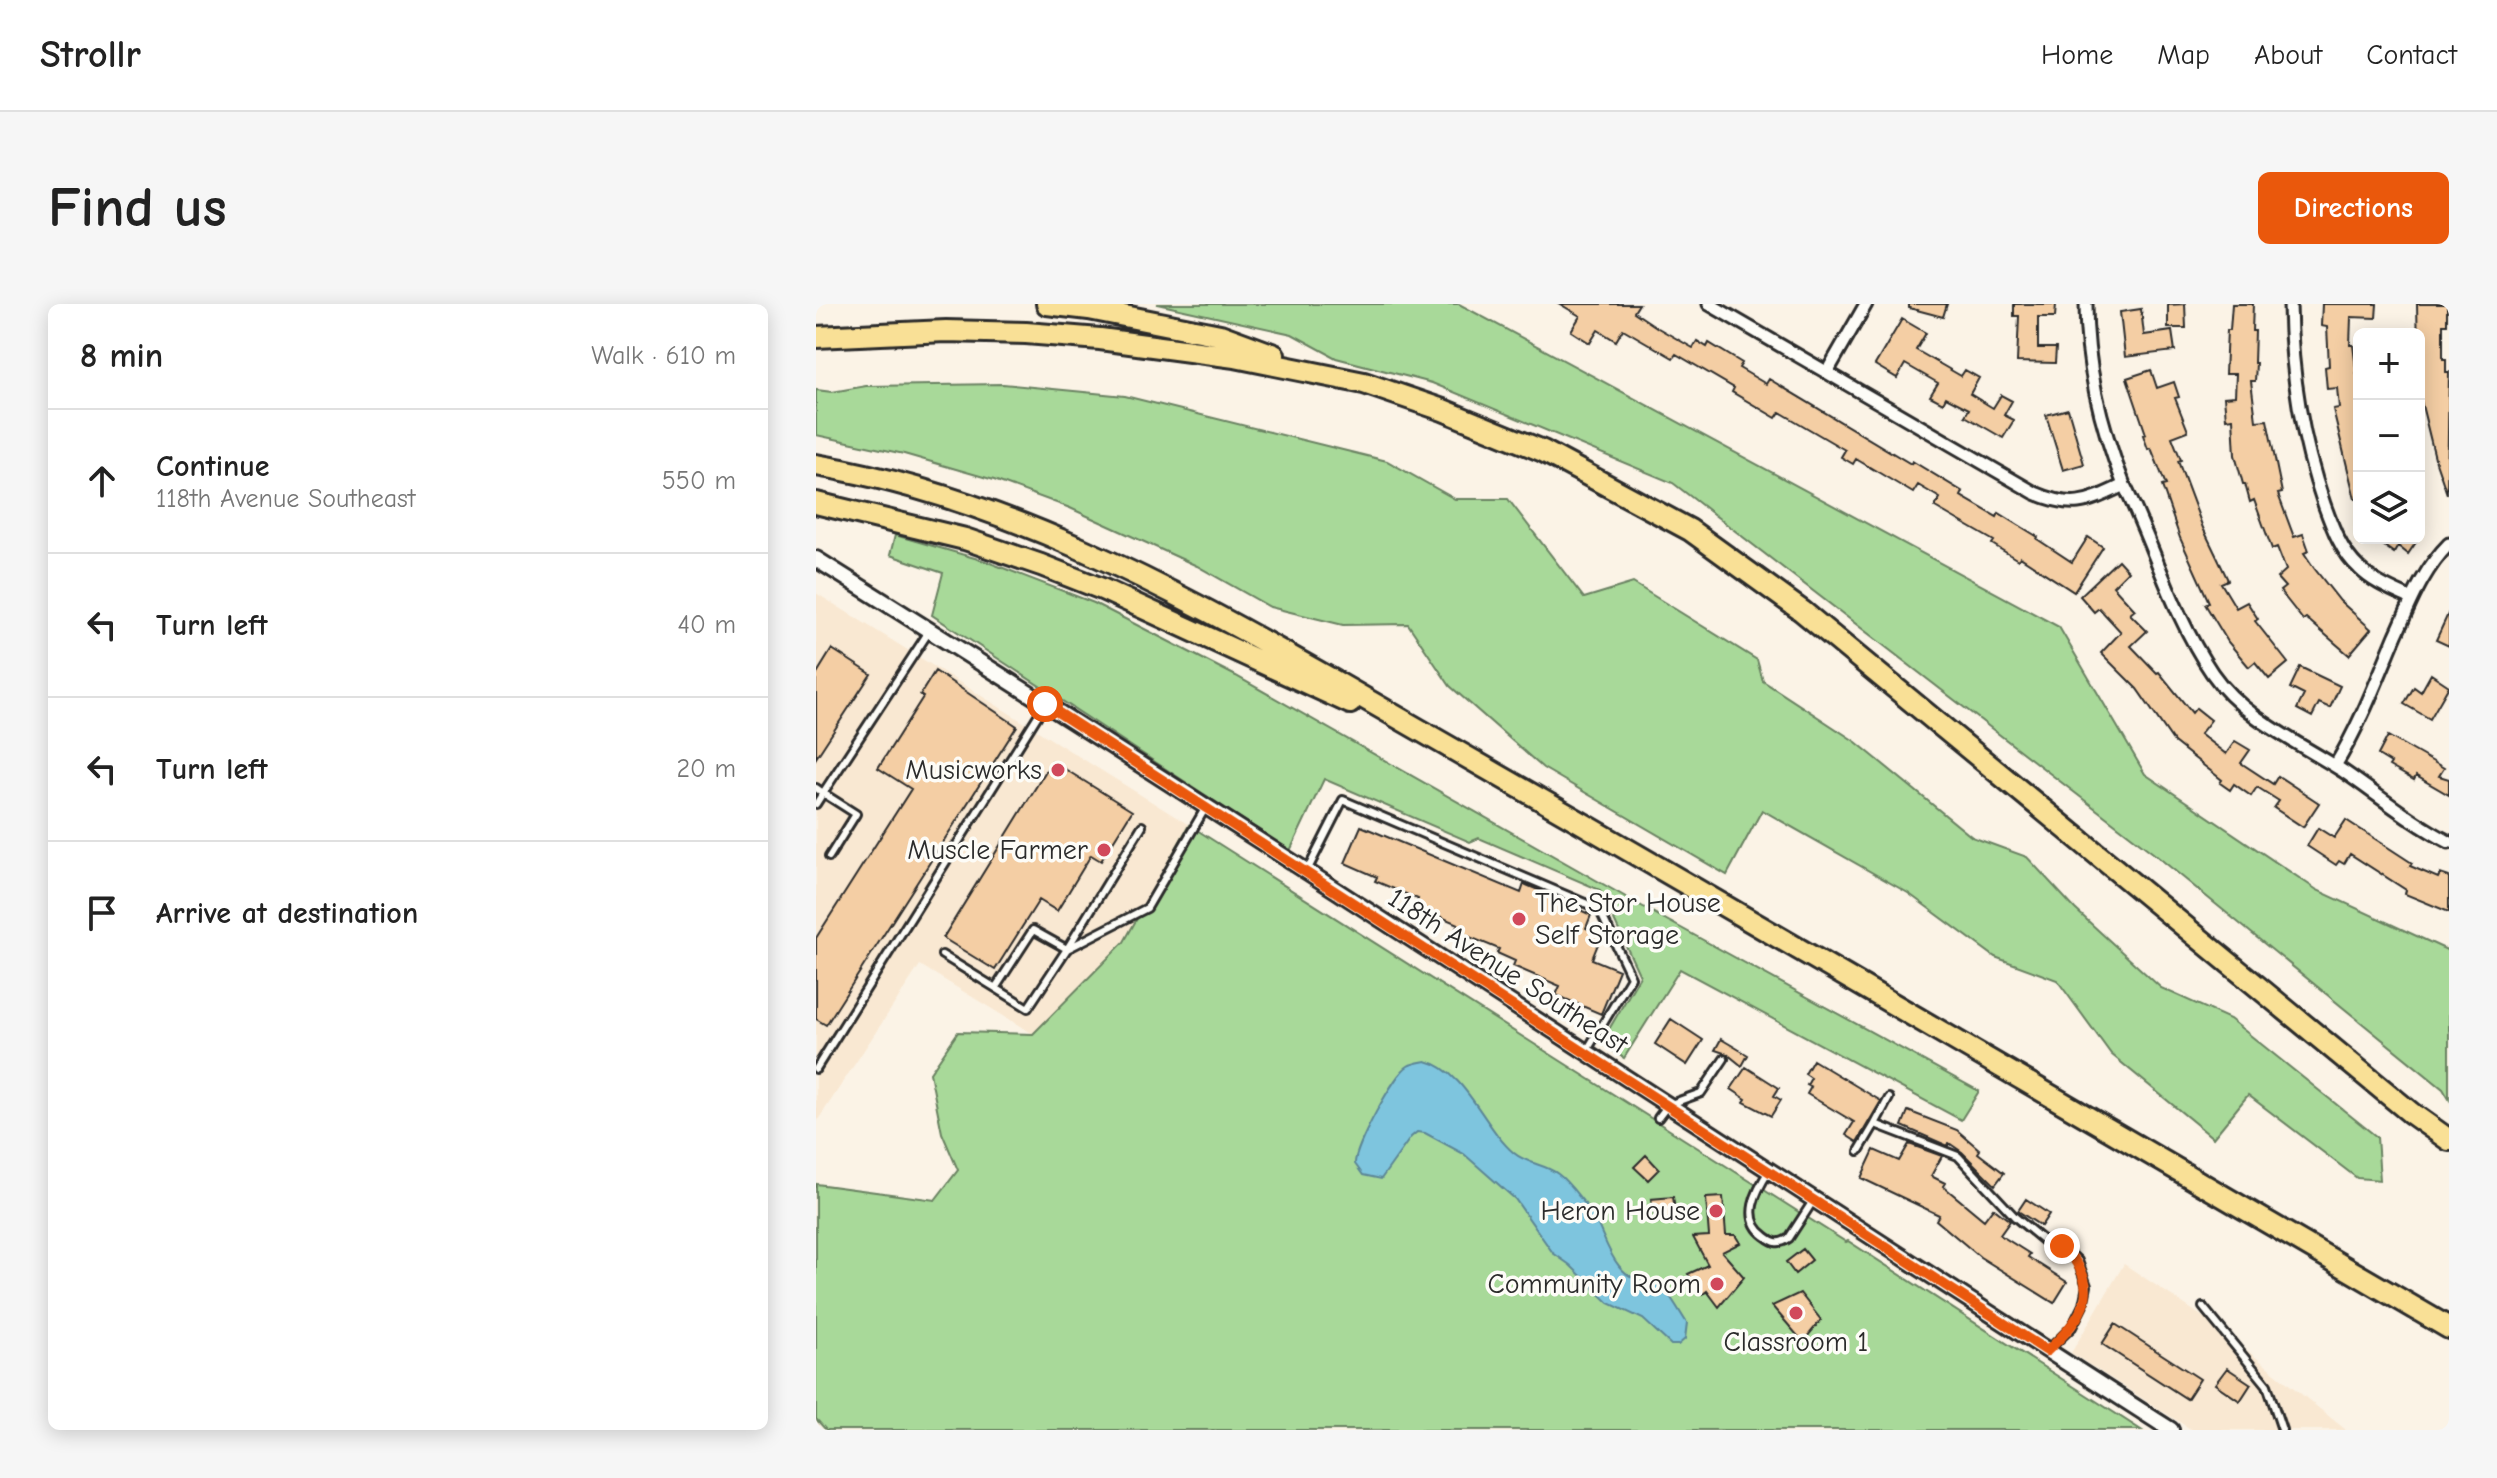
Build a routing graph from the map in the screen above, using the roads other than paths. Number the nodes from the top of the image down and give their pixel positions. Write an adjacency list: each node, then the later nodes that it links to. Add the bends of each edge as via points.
1 (1047, 304): 8 (highway, via 1220,335)
2 (1709, 304): 7 (street)
3 (1866, 304): 7 (street)
4 (2086, 304): 10 (street, via 2089,368)
5 (2290, 304): 14 (street, via 2297,408 2331,523 2357,567)
6 (816, 337): 8 (highway, via 1026,333 1235,357)
7 (1827, 372): 10 (street, via 2052,500 2085,502)
8 (1331, 375): 37 (highway, via 1443,410 1543,451 1690,530 1802,611)
9 (816, 465): 17 (highway, via 911,488 1091,552 1204,608)
10 (2124, 485): 18 (street, via 2180,614 2219,682 2282,734)
11 (816, 503): 17 (highway, via 965,539 1041,565)
12 (2449, 544): 14 (street)
13 (816, 560): 15 (street, 118th Avenue Southeast)
14 (2412, 599): 18 (street)
15 (930, 631): 16 (street, 118th Avenue Southeast); 20 (lane)
16 (1045, 704): 22 (street, 118th Avenue Southeast); 32 (lane)
17 (1467, 757): 42 (highway)
18 (2335, 766): 24 (street)
19 (816, 788): 20 (lane)
20 (823, 793): 21 (lane); 25 (lane, via 856,814)
21 (816, 804)
22 (1206, 807): 26 (street, 118th Avenue Southeast); 27 (lane, via 1147,908)
23 (1142, 826): 27 (lane)
24 (2449, 842)
25 (829, 857)
26 (1307, 871): 30 (street, 118th Avenue Southeast); 30 (lane, via 1343,800 1599,909 1631,977)
27 (1067, 949): 29 (lane, via 1033,930); 29 (lane, via 1028,1008)
28 (942, 955): 29 (lane)
29 (996, 987)
30 (1586, 1052): 34 (street, 118th Avenue Southeast)
31 (1724, 1059): 34 (lane, via 1701,1093)
32 (816, 1069)
33 (1889, 1098): 36 (lane)
34 (1668, 1105): 35 (lane); 39 (street, 118th Avenue Southeast)
35 (1658, 1118)
36 (1875, 1124): 38 (lane); 43 (lane, via 1958,1156 2015,1217 2078,1261 2087,1286 2083,1305 2072,1327)
37 (2449, 1140)
38 (1859, 1151)
39 (1769, 1171): 40 (street, 118th Avenue Southeast); 40 (lane, via 1751,1218 1773,1242 1789,1238)
40 (1813, 1201): 43 (street, 118th Avenue Southeast)
41 (2203, 1307): 45 (lane, via 2267,1385)
42 (2449, 1328)
43 (2047, 1351): 44 (street, 118th Avenue Southeast)
44 (2171, 1430)
45 (2282, 1430)

